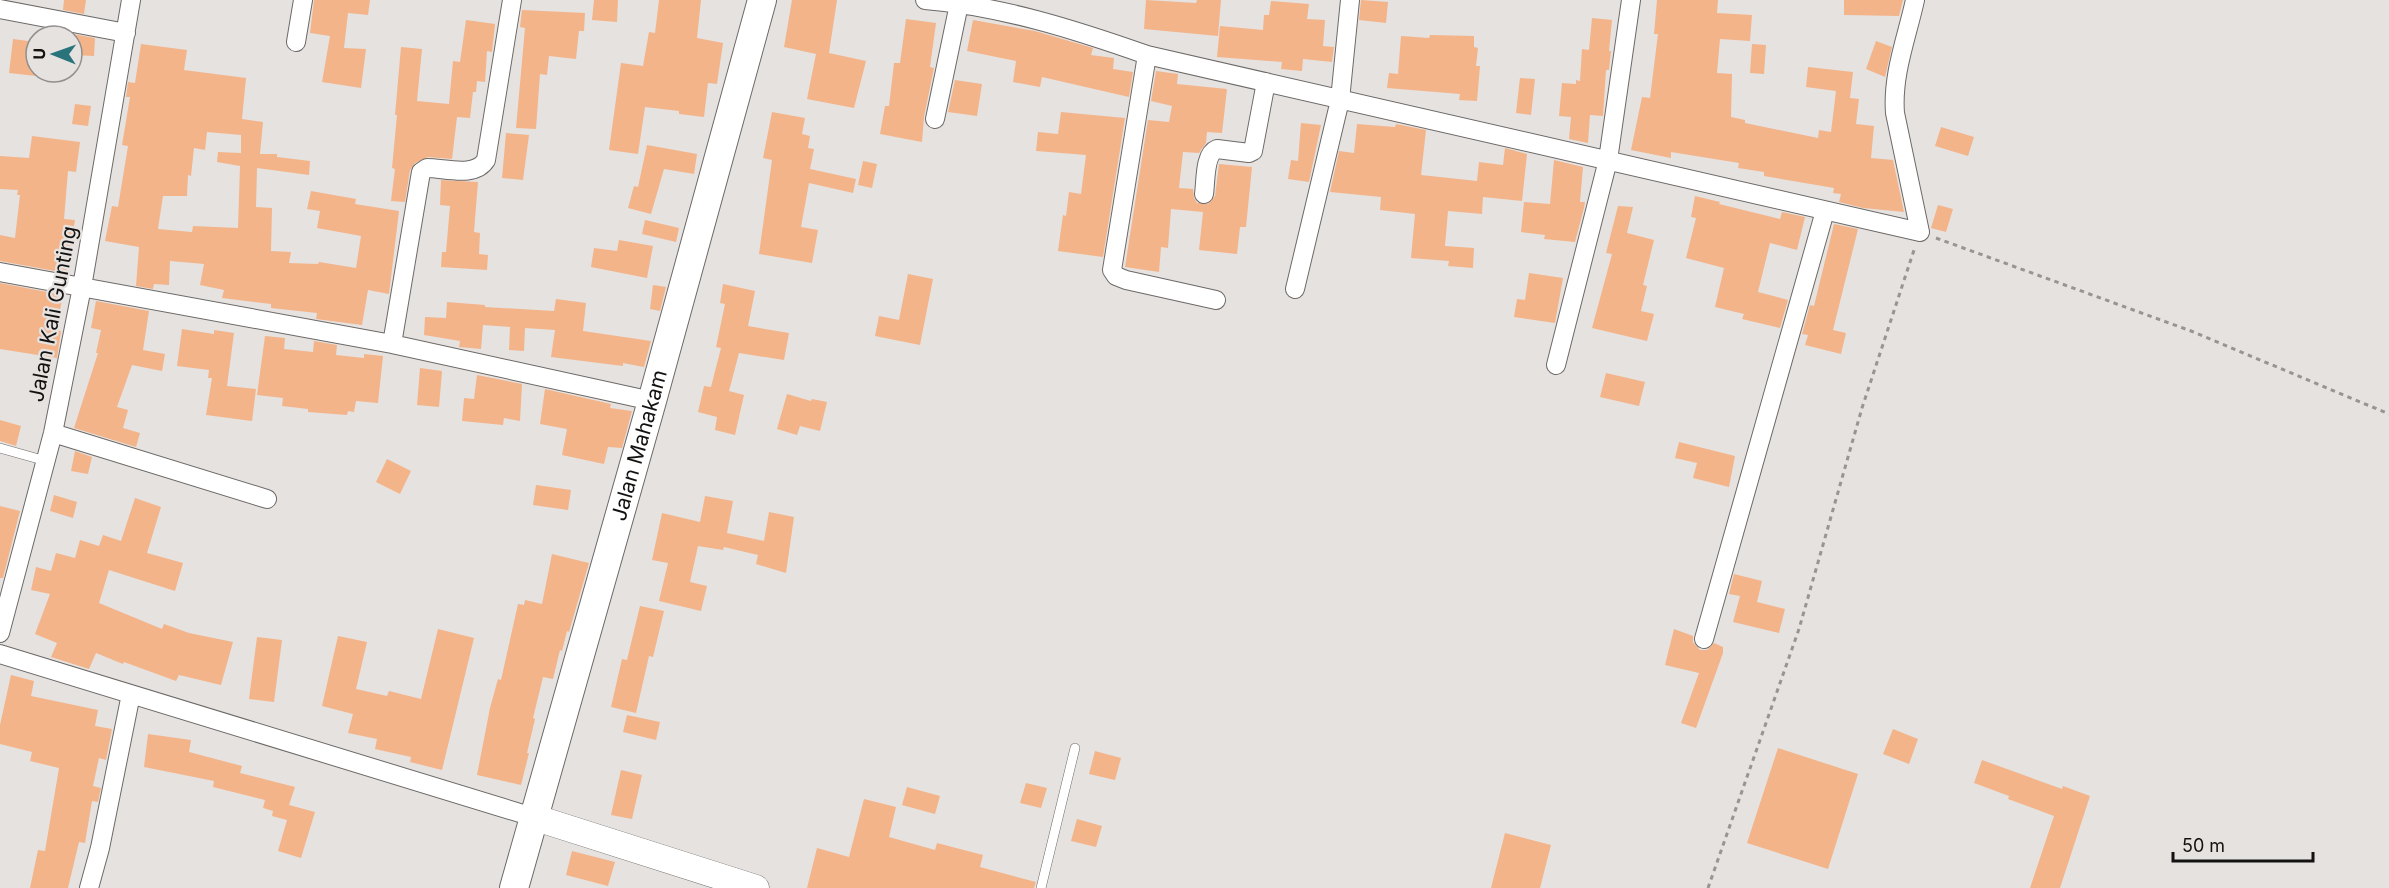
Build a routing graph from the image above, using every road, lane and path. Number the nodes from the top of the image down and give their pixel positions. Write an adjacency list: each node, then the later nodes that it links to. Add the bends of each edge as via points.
1 (131, 0): 11 (street, Jalan Kali Gunting)
2 (303, 0): 12 (street)
3 (512, 0): 25 (street, via 486,160 471,171 427,168 421,172)
4 (762, 0): 27 (main road, Jalan Mahakam)
5 (926, 0): 9 (street)
6 (1350, 0): 15 (street)
7 (1631, 0): 17 (street)
8 (1915, 0): 20 (street, via 1893,95)
9 (959, 4): 13 (street, via 1085,33); 16 (street)
10 (0, 9): 11 (street)
11 (126, 33): 22 (street, Jalan Kali Gunting)
12 (296, 42)
13 (1147, 55): 14 (street); 24 (street, via 1112,270 1126,280)
14 (1266, 82): 15 (street); 18 (street, via 1253,151 1212,151)
15 (1340, 100): 17 (street); 23 (street)
16 (935, 119)
17 (1608, 160): 19 (street); 26 (street)
18 (1204, 194)
19 (1825, 211): 20 (street); 34 (street)
20 (1912, 230): 28 (path, via 2191,331); 43 (path, via 1799,629)
21 (0, 272): 22 (street)
22 (82, 287): 25 (street); 29 (street, Jalan Kali Gunting)
23 (1295, 289)
24 (1216, 300)
25 (392, 344): 27 (street)
26 (1556, 364)
27 (652, 401): 38 (main road, Jalan Mahakam)
28 (2389, 414)
29 (53, 433): 31 (street, Jalan Kali Gunting); 32 (street)
30 (0, 448): 31 (lane)
31 (45, 461): 33 (street, Jalan Kali Gunting)
32 (267, 499)
33 (0, 633)
34 (1704, 639)
35 (0, 654): 36 (street)
36 (131, 694): 38 (street); 39 (street)
37 (1076, 748): 42 (lane)
38 (533, 817): 40 (main road, Jalan Mahakam); 41 (main road)
39 (89, 888)
40 (514, 888)
41 (756, 888)
42 (1041, 888)
43 (1708, 888)

